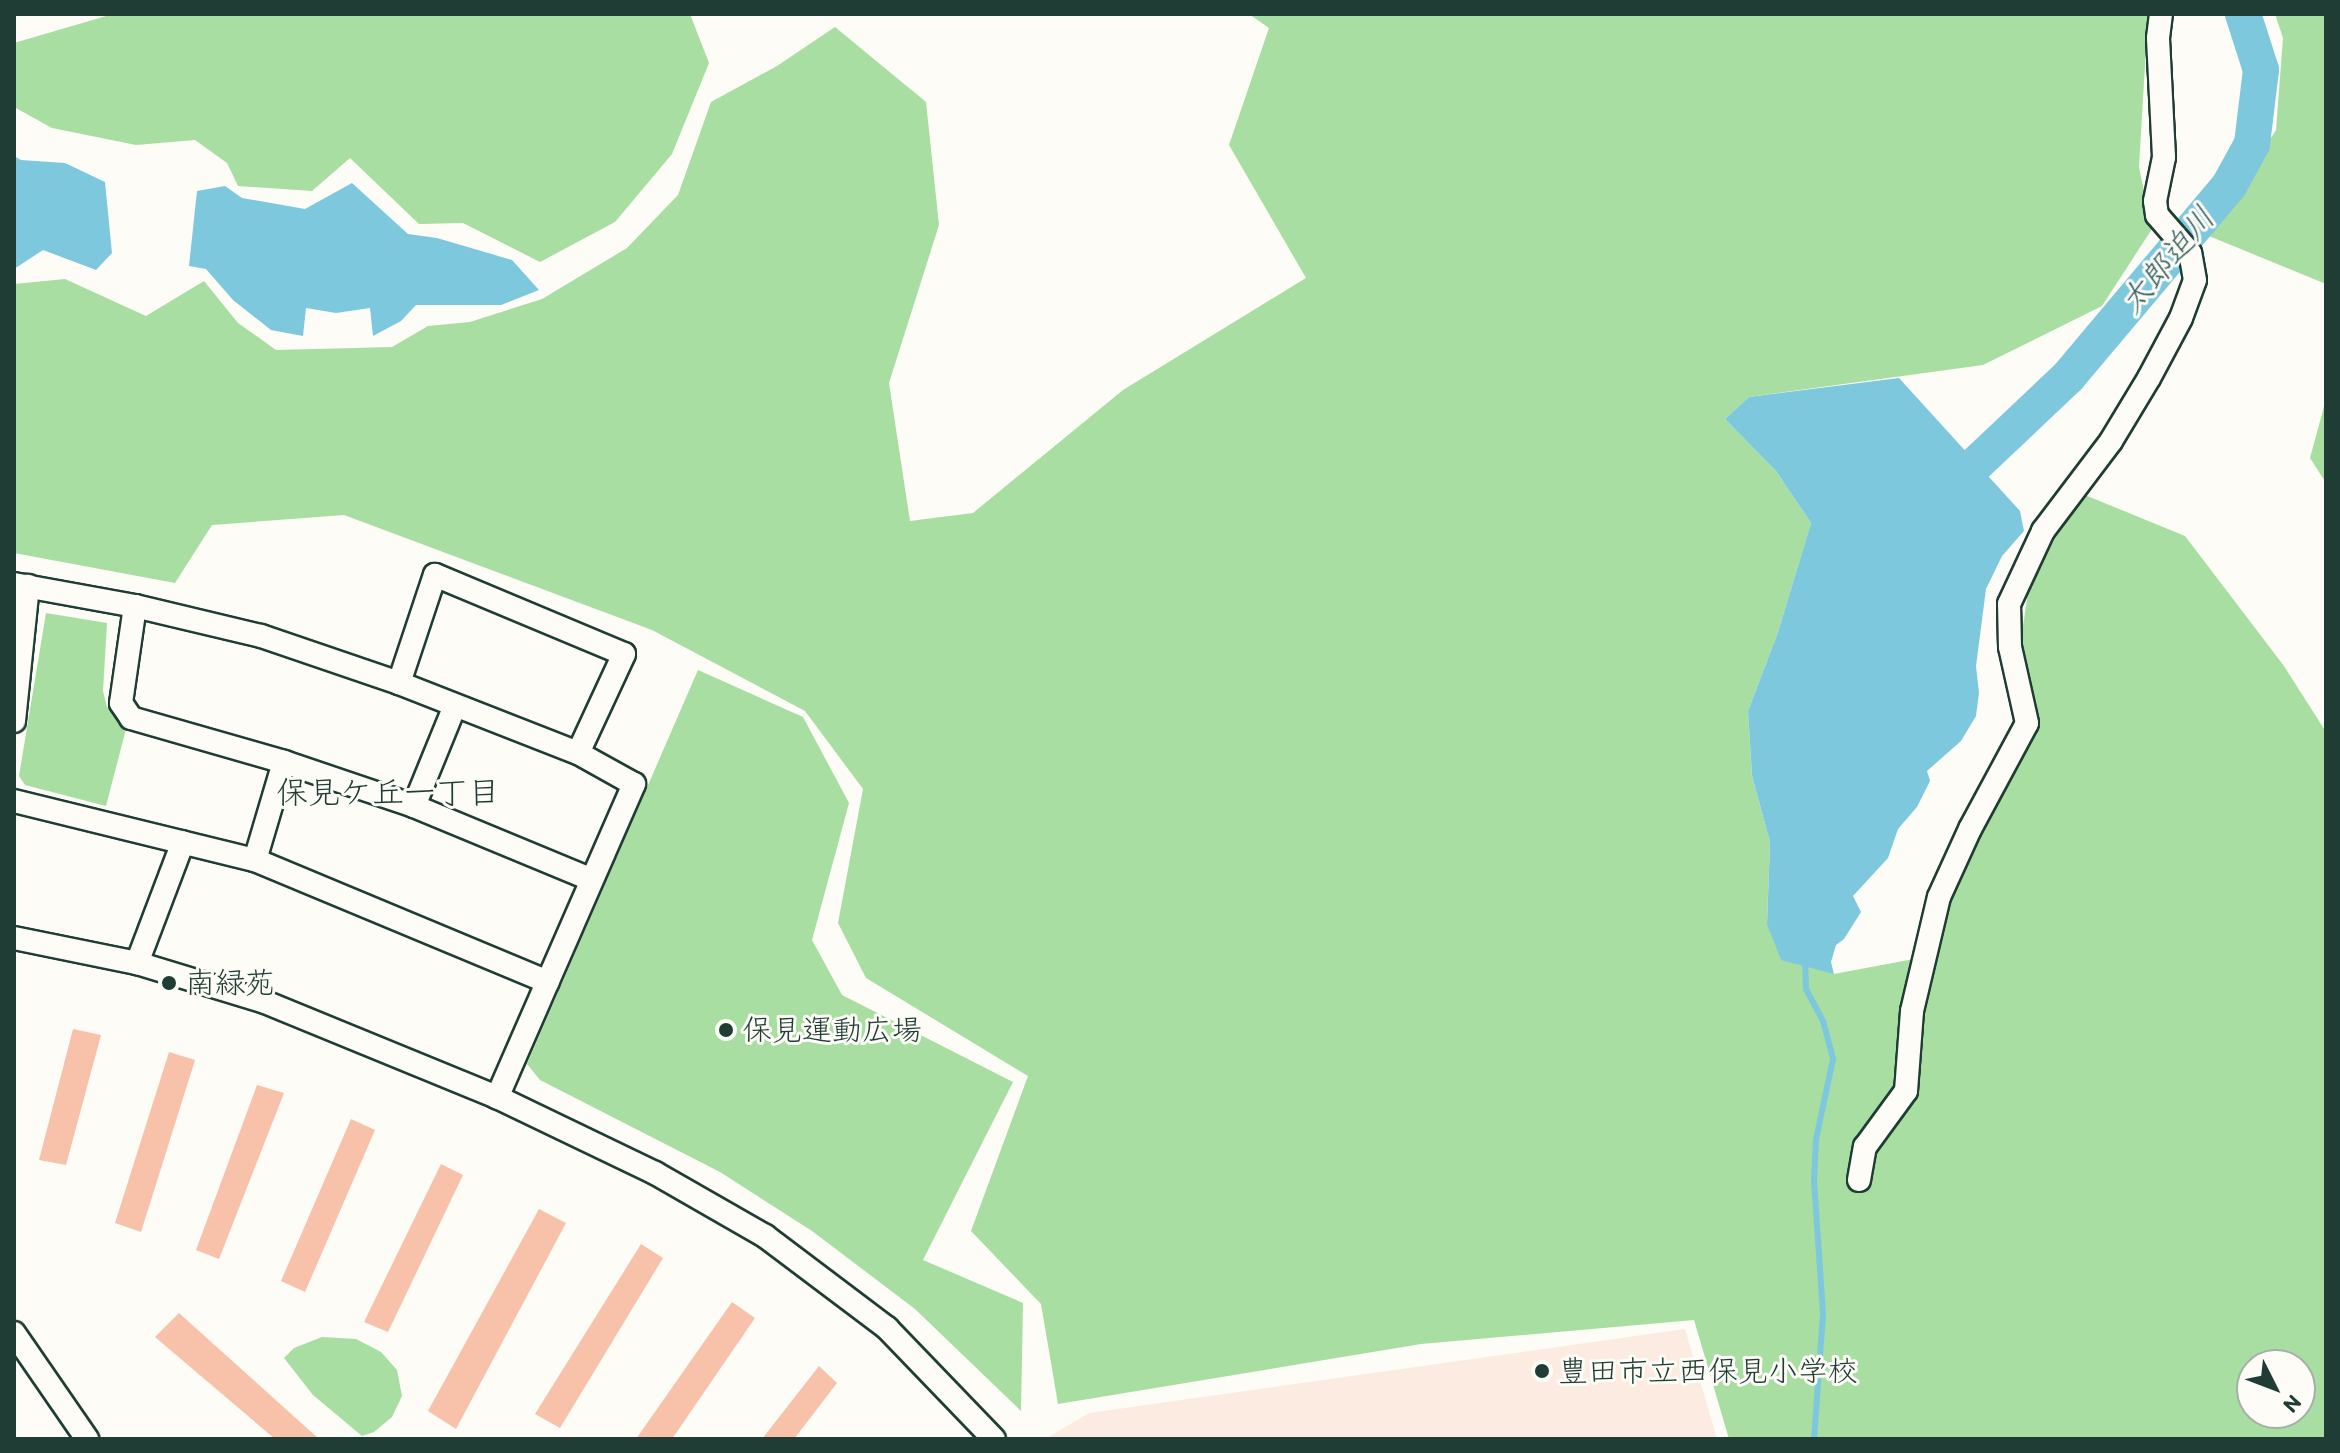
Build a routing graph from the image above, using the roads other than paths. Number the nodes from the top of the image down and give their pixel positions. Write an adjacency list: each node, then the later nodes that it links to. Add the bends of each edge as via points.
1 (2161, 14): 18 (street, via 2164,157 2155,201 2157,215 2190,253 2195,280 2181,318 2111,441 2043,531 2009,604 2010,647 2027,723 1939,897 1912,1011 1906,1091 1865,1147)
2 (21, 585): 3 (street); 6 (street)
3 (135, 606): 4 (street, via 261,636); 8 (street, via 121,703 131,718)
4 (399, 683): 5 (street); 7 (street, via 435,575 624,654)
5 (454, 708): 7 (street); 10 (street)
6 (14, 721)
7 (578, 753): 13 (street, via 634,784)
8 (284, 762): 10 (street); 12 (street)
9 (14, 801): 11 (street)
10 (414, 806): 13 (street)
11 (183, 842): 12 (street); 15 (street)
12 (255, 860): 16 (street)
13 (590, 879): 16 (street)
14 (14, 938): 15 (street)
15 (137, 963): 17 (street, via 265,1002)
16 (548, 982): 17 (street)
17 (497, 1097): 21 (street, via 655,1173 765,1236 887,1328)
18 (1859, 1180)
19 (14, 1333): 20 (street)
20 (87, 1439)
21 (994, 1439)

